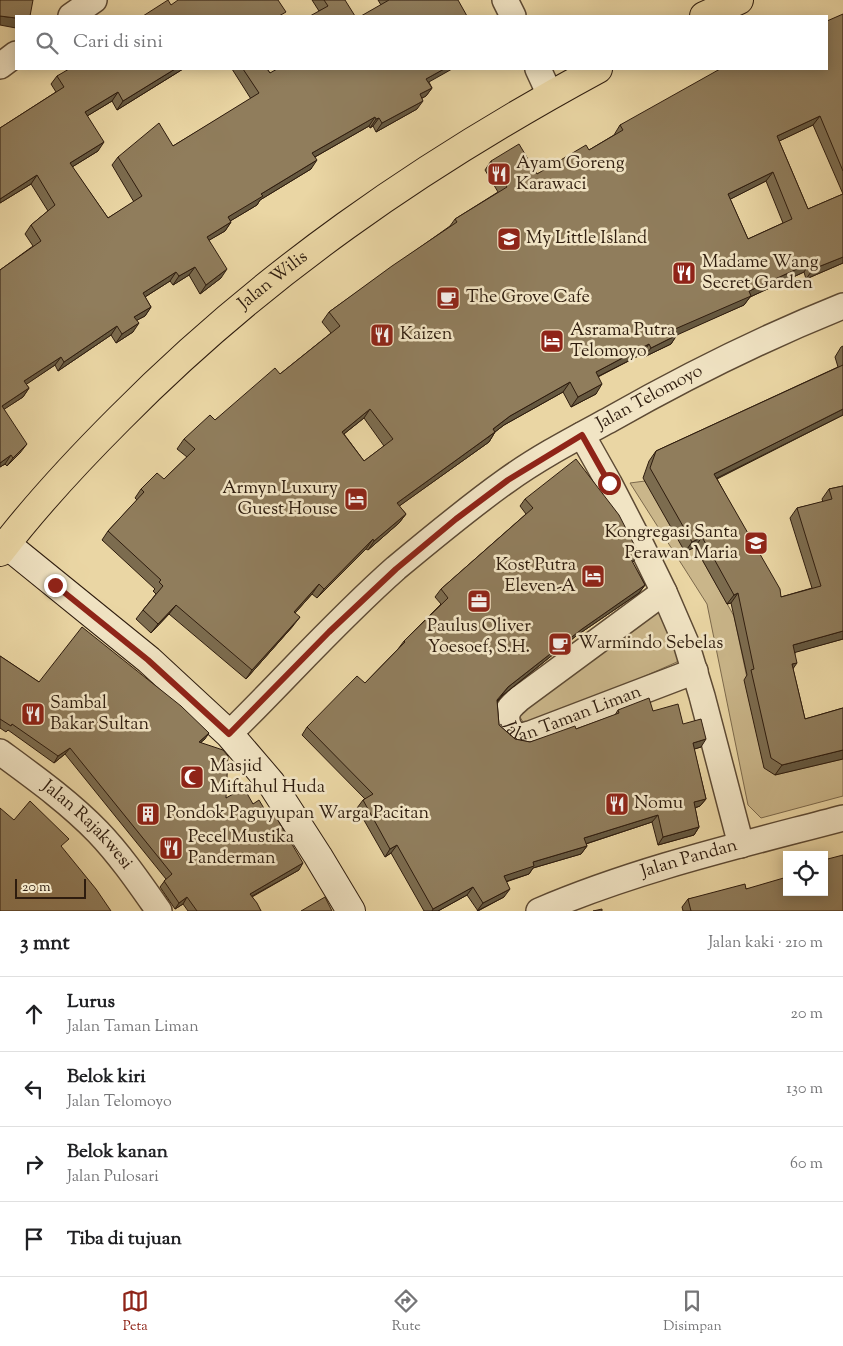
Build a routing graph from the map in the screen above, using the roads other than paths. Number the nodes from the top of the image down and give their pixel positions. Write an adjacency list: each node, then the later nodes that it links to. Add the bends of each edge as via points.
1 (94, 0): 4 (street)
2 (505, 0): 5 (street)
3 (739, 0): 6 (main road)
4 (72, 15)
5 (512, 15)
6 (706, 15)
7 (15, 55): 8 (street)
8 (0, 66)
9 (538, 70): 11 (street)
10 (596, 70): 11 (main road, Jalan Wilis)
11 (550, 95): 14 (main road, Jalan Wilis, via 393,191 308,252 228,317 146,391 77,462)
12 (843, 306): 13 (street, Jalan Telomoyo, via 660,391)
13 (582, 435): 15 (street); 17 (street, Jalan Telomoyo, via 508,480 396,569)
14 (3, 548): 17 (main road, via 148,660)
15 (664, 592): 16 (street); 16 (street, Jalan Taman Liman, via 519,699 509,709 507,723 514,733 521,736 530,734)
16 (695, 671): 20 (street)
17 (229, 734): 22 (main road, via 270,783)
18 (0, 752): 21 (street, Jalan Rajakwesi, via 66,802 98,832)
19 (843, 818): 20 (street, Jalan Pandan)
20 (741, 845): 23 (street, Jalan Pandan, via 653,870 574,896)
21 (159, 911)
22 (351, 911)
23 (540, 911)

